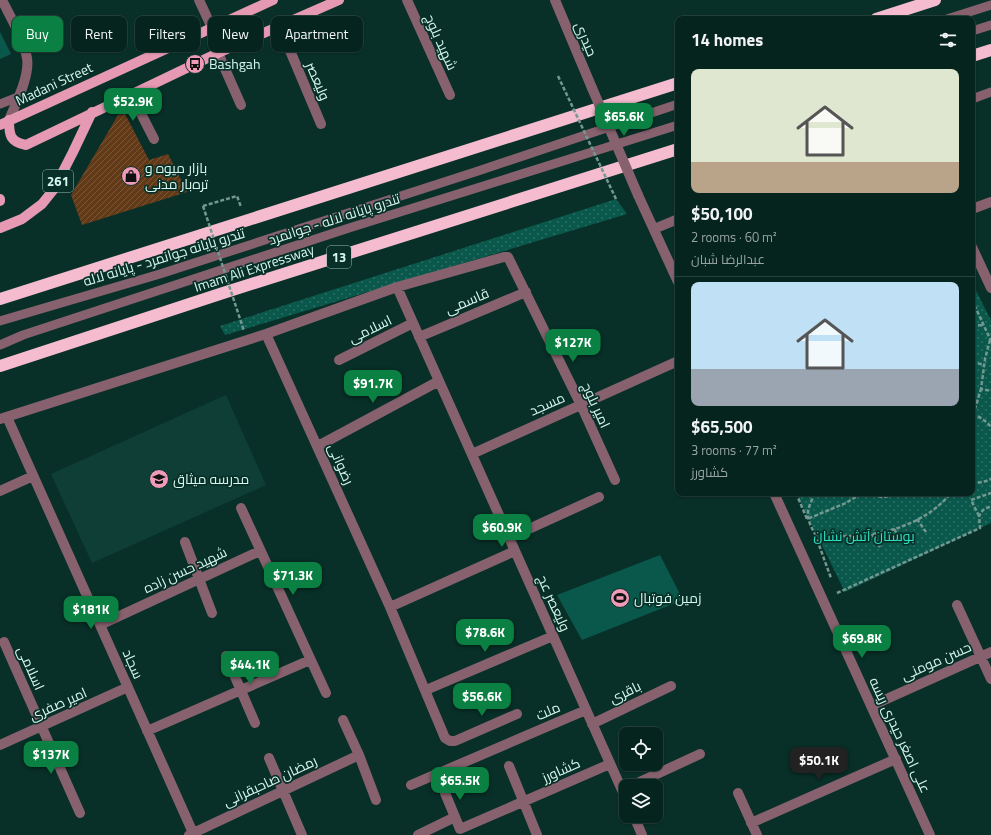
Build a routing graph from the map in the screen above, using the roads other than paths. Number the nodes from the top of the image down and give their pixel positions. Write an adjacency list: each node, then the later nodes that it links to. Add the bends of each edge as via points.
1 (2, 0): 27 (street, via 27,59 26,75)
2 (199, 0): 14 (street)
3 (273, 0): 8 (main road, Madani Street)
4 (337, 0): 11 (main road)
5 (407, 0): 26 (street, شهید بلوچ)
6 (555, 0): 42 (street, حیدری, bridge)
7 (935, 0): 12 (highway)
8 (261, 2): 10 (main road, Madani Street)
9 (991, 5): 13 (lane)
10 (235, 16)
11 (303, 16)
12 (885, 16)
13 (956, 16)
14 (208, 19)
15 (991, 25): 17 (lane)
16 (208, 30): 33 (main road, Madani Street)
17 (975, 30)
18 (271, 31): 21 (main road)
19 (991, 50): 22 (highway)
20 (291, 52): 34 (street, ولیعصر)
21 (218, 53): 25 (main road); 30 (street)
22 (975, 55)
23 (675, 84): 48 (highway)
24 (991, 92): 28 (lane)
25 (131, 94): 32 (main road); 36 (street)
26 (450, 94)
27 (18, 97): 29 (lane); 33 (street)
28 (975, 98)
29 (0, 104)
30 (241, 105)
31 (675, 105): 49 (lane, تندرو پایانه جوانمرد - پایانه لاله, via 168,271)
32 (92, 112): 33 (main road, via 26,145 13,140); 41 (main road, 261, via 54,189 42,204 22,219)
33 (5, 123)
34 (321, 124)
35 (675, 126): 53 (lane, تندرو پایانه لاله - جوانمرد, via 342,230 23,335)
36 (154, 139)
37 (675, 150): 56 (highway, Imam Ali Expressway / 13)
38 (991, 202): 39 (street)
39 (975, 208)
40 (675, 220): 42 (street)
41 (0, 228)
42 (654, 229): 44 (street)
43 (975, 253): 46 (street)
44 (675, 275)
45 (397, 287): 47 (street, امیر بلوچ, via 508,257); 50 (street, ولیعصر عج); 51 (street)
46 (991, 288)
47 (526, 292): 52 (street, قاسمی); 58 (street, امیر بلوچ)
48 (0, 299)
49 (0, 321)
50 (413, 323): 52 (street, ولیعصر عج); 54 (street, اسلامی)
51 (266, 334): 59 (street); 60 (street, رضوانی)
52 (419, 337): 57 (street, ولیعصر عج)
53 (0, 345)
54 (339, 360)
55 (675, 362): 58 (street, مسجد)
56 (1, 366)
57 (439, 382): 60 (street); 61 (street, ولیعصر عج)
58 (581, 405): 61 (street, مسجد); 63 (street, امیر بلوچ)
59 (3, 418): 62 (street, سجاد)
60 (318, 446): 74 (street, رضوانی)
61 (472, 454): 68 (street, ولیعصر عج)
62 (33, 476): 64 (street); 76 (street, سجاد)
63 (615, 480)
64 (0, 491)
65 (775, 496): 89 (street, علی اصغر حیدری ریسه)
66 (599, 497): 68 (street)
67 (241, 508): 70 (street)
68 (509, 538): 71 (street, ولیعصر عج)
69 (185, 542): 72 (street)
70 (260, 551): 72 (street, شهید حسن زاده); 82 (street)
71 (515, 551): 74 (street); 77 (street, ولیعصر عج)
72 (199, 579): 75 (street); 76 (street, شهید حسن زاده)
73 (957, 605): 81 (street)
74 (390, 607): 87 (street, رضوانی)
75 (212, 613)
76 (100, 625): 85 (street, سجاد)
77 (553, 636): 87 (street); 90 (street, ولیعصر عج)
78 (4, 642): 95 (street, اسلامی)
79 (991, 652): 81 (street, حسن مومنی)
80 (226, 656): 86 (street)
81 (981, 656): 83 (street); 89 (street, حسن مومنی)
82 (310, 660): 86 (street); 88 (street)
83 (991, 679)
84 (671, 686): 94 (street, باقری)
85 (128, 687): 95 (street, امیر صفری); 96 (street, سجاد)
86 (240, 690): 93 (street); 96 (street)
87 (426, 690): 91 (street, رضوانی, via 445,738 450,741)
88 (326, 693)
89 (871, 706): 101 (street, علی اصغر حیدری ریسه)
90 (586, 710): 94 (street, ولیعصر عج); 106 (street, ملت)
91 (517, 714)
92 (343, 720): 98 (street)
93 (255, 723)
94 (592, 724): 102 (street, ولیعصر عج)
95 (42, 727): 97 (street, امیر صفری); 112 (street)
96 (147, 731): 117 (street, سجاد)
97 (0, 746)
98 (359, 754): 107 (street, رمضان صاحبقرانی); 110 (street)
99 (700, 754): 105 (street)
100 (269, 758): 107 (street)
101 (896, 760): 115 (street); 123 (street, علی اصغر حیدری ریسه)
102 (610, 764): 104 (street, ولیعصر عج); 111 (street, کشاورز)
103 (509, 766): 111 (street)
104 (619, 779)
105 (650, 779)
106 (411, 785)
107 (283, 790): 117 (street, رمضان صاحبقرانی); 119 (street)
108 (445, 793): 113 (street, کشاورز)
109 (738, 793): 115 (street)
110 (376, 800)
111 (523, 802): 116 (street, کشاورز); 120 (street)
112 (80, 813)
113 (455, 818): 116 (street, کشاورز); 118 (street)
114 (637, 823): 121 (street)
115 (751, 823): 122 (street)
116 (461, 832)
117 (192, 834)
118 (420, 834)
119 (302, 835)
120 (537, 835)
121 (642, 835)
122 (757, 835)
123 (930, 835)

